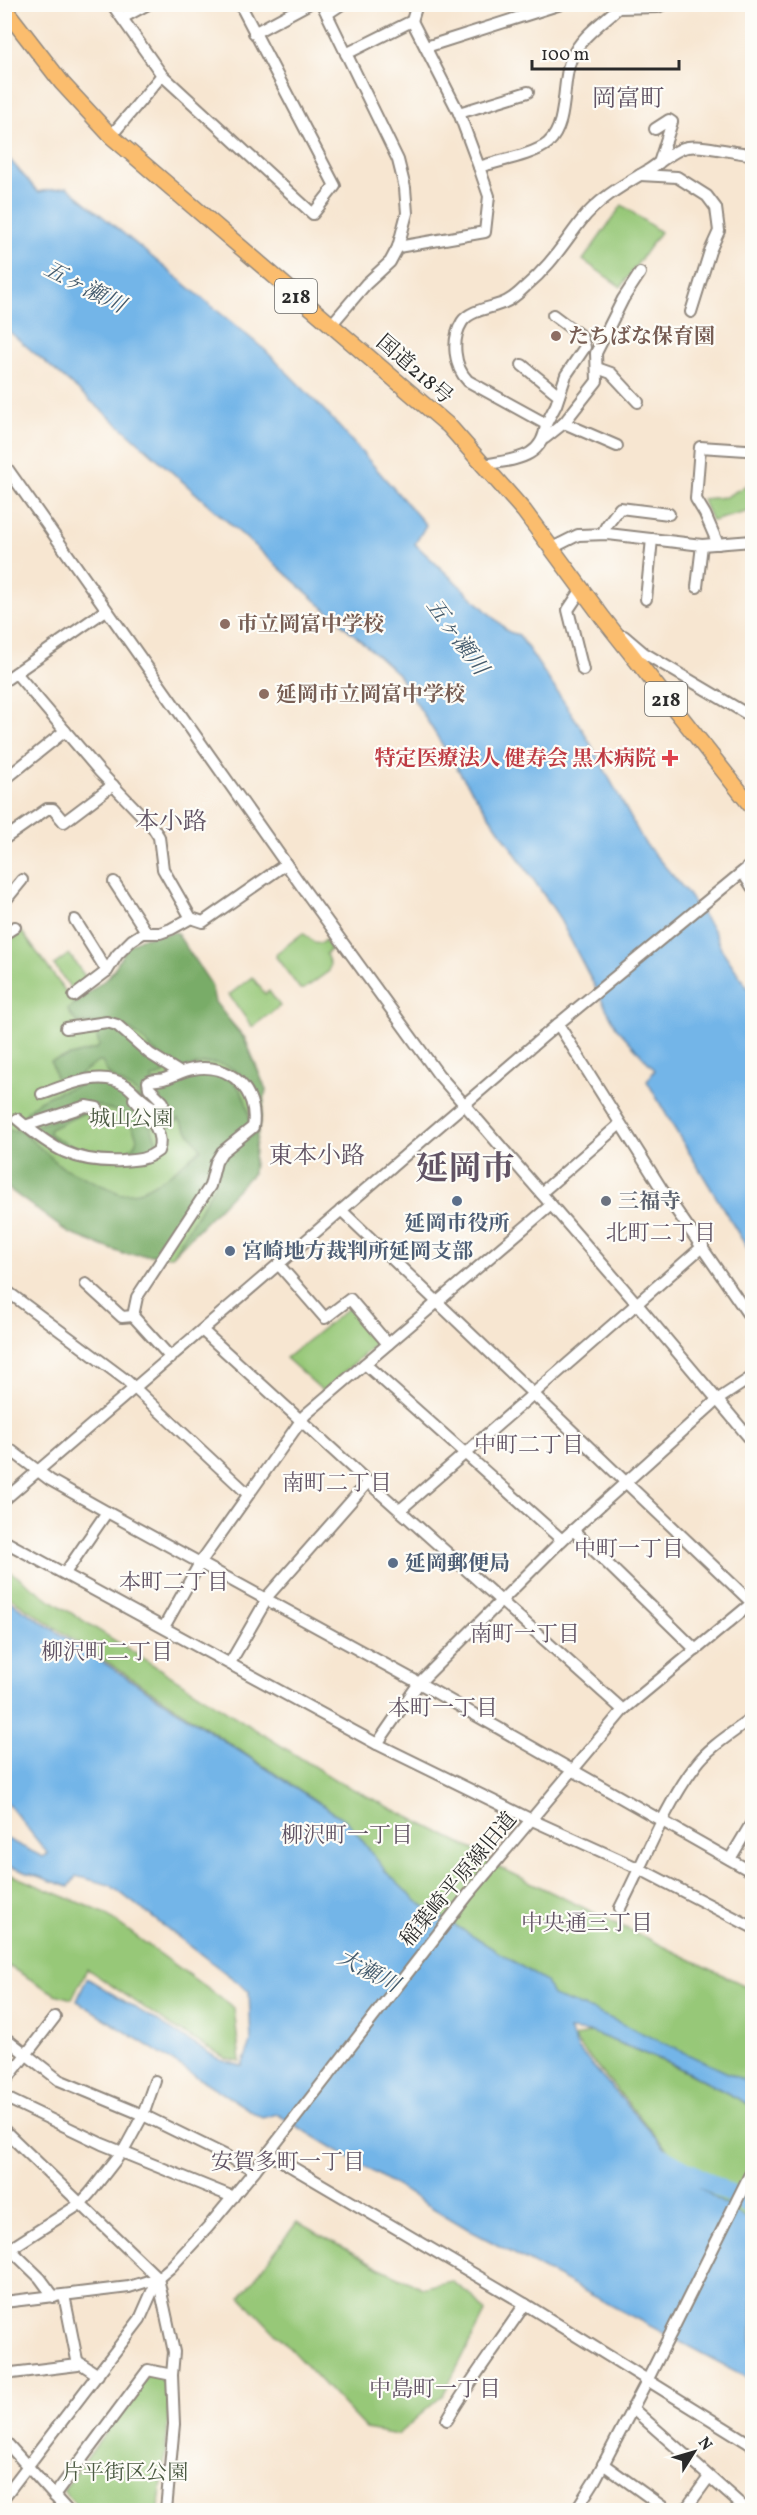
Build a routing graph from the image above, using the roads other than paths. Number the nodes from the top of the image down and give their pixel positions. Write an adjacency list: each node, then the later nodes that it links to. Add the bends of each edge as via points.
1 (112, 4): 11 (street)
2 (148, 4): 11 (street)
3 (240, 4): 13 (street)
4 (308, 4): 13 (street)
5 (342, 4): 10 (street)
6 (417, 4): 12 (street)
7 (561, 4): 14 (street)
8 (664, 4): 23 (street, via 618,8 580,44 571,57 560,120 549,143)
9 (4, 8): 20 (highway, 国道218号 / 218, via 62,83)
10 (324, 9): 15 (street)
11 (122, 18): 16 (street)
12 (412, 21): 14 (street); 15 (street)
13 (254, 33): 16 (street, via 335,186 313,214)
14 (426, 47): 18 (street)
15 (346, 54): 25 (street, via 398,160 407,213)
16 (162, 75): 20 (street)
17 (528, 92): 18 (street)
18 (459, 113): 23 (street)
19 (655, 129): 22 (street, via 665,121 672,122)
20 (111, 136): 29 (highway, 国道218号 / 218)
21 (752, 154): 22 (street, via 688,146)
22 (659, 163): 24 (street)
23 (478, 167): 25 (street, via 489,196 485,232)
24 (639, 175): 27 (street, via 677,177 707,196 716,208 719,231); 35 (street, via 594,208 542,273 505,302 463,320 458,331 457,364 461,374)
25 (398, 247): 29 (street, via 390,262)
26 (640, 273): 31 (street, via 596,353)
27 (691, 312)
28 (553, 315): 32 (street, via 585,342)
29 (331, 325): 40 (highway, 国道218号 / 218, via 449,426)
30 (522, 365): 32 (street)
31 (597, 368): 33 (street, via 612,373); 34 (street, via 597,381)
32 (559, 395): 35 (street)
33 (638, 402)
34 (564, 423): 36 (street); 37 (street)
35 (546, 424): 36 (street)
36 (545, 438): 40 (street, via 528,456)
37 (617, 446)
38 (746, 450): 45 (street, via 700,447 696,500)
39 (4, 465): 51 (street)
40 (484, 465): 47 (highway, 国道218号 / 218)
41 (669, 514): 42 (street, via 620,508)
42 (602, 534): 43 (street); 47 (street, via 578,536)
43 (652, 539): 46 (street); 50 (street)
44 (753, 540): 45 (street)
45 (718, 544): 46 (street)
46 (702, 545): 48 (street)
47 (552, 548): 49 (highway, 国道218号 / 218)
48 (697, 587)
49 (582, 590): 52 (highway, 国道218号 / 218); 53 (street, via 568,610)
50 (646, 599)
51 (106, 610): 54 (street); 64 (street)
52 (603, 618): 55 (street, via 644,653); 56 (highway, 国道218号 / 218)
53 (583, 670)
54 (16, 673): 57 (street); 59 (street)
55 (676, 673): 56 (street); 58 (street)
56 (651, 680): 62 (highway, 国道218号 / 218)
57 (4, 681)
58 (753, 717)
59 (65, 731): 60 (street); 61 (street)
60 (4, 780)
61 (113, 784): 63 (street, via 64,822 53,809 47,808); 71 (street, via 159,837 163,869)
62 (753, 807)
63 (4, 839)
64 (286, 864): 71 (street, via 203,922); 83 (street)
65 (753, 864): 66 (street)
66 (743, 873): 69 (street); 78 (street)
67 (22, 880): 70 (street)
68 (114, 882): 74 (street)
69 (753, 887)
70 (4, 902)
71 (191, 918): 74 (street, via 160,933)
72 (75, 920): 76 (street)
73 (15, 927): 75 (street)
74 (147, 933): 76 (street, via 132,940)
75 (4, 934)
76 (108, 971): 77 (street)
77 (74, 996)
78 (558, 1024): 83 (street); 85 (street)
79 (66, 1028): 80 (street, via 107,1022 117,1025 150,1054)
80 (179, 1072): 81 (street, via 164,1080 148,1082 148,1088 163,1102 156,1108); 95 (street, via 213,1069 238,1078 249,1094 255,1116 253,1127 222,1152 210,1186 137,1297)
81 (117, 1081): 82 (street, via 101,1077); 84 (street, via 157,1129 161,1142 150,1157 117,1161 82,1159 53,1148 21,1123 86,1106 97,1108 100,1113)
82 (42, 1094)
83 (463, 1105): 86 (street); 88 (street)
84 (96, 1120)
85 (620, 1124): 86 (street); 89 (street)
86 (541, 1193): 87 (street)
87 (551, 1205): 93 (street); 94 (street)
88 (341, 1210): 90 (street); 93 (street)
89 (702, 1246): 94 (street); 96 (street)
90 (279, 1265): 97 (street); 98 (street, via 326,1318 350,1299)
91 (86, 1284): 95 (street, via 122,1317)
92 (5, 1290): 102 (street)
93 (437, 1302): 98 (street); 103 (street)
94 (637, 1304): 103 (street); 104 (street)
95 (133, 1316): 99 (street)
96 (753, 1320)
97 (203, 1331): 99 (street); 105 (street)
98 (388, 1344): 100 (street)
99 (171, 1358): 102 (street)
100 (365, 1364): 105 (street); 108 (street)
101 (753, 1377): 104 (street)
102 (134, 1388): 109 (street); 112 (street)
103 (534, 1394): 108 (street); 110 (street)
104 (717, 1400): 106 (street); 110 (street)
105 (302, 1421): 111 (street); 112 (street)
106 (753, 1441)
107 (4, 1445): 109 (street)
108 (466, 1454): 114 (street); 117 (street)
109 (40, 1471): 113 (street); 115 (street)
110 (627, 1481): 116 (street); 123 (street)
111 (368, 1482): 114 (street); 121 (street)
112 (248, 1494): 119 (street)
113 (4, 1500)
114 (400, 1510): 122 (street)
115 (107, 1512): 119 (street); 120 (street)
116 (573, 1530): 117 (street); 125 (street)
117 (562, 1540): 122 (street)
118 (4, 1541): 120 (street)
119 (200, 1563): 121 (street); 124 (street)
120 (65, 1573): 124 (street)
121 (267, 1599): 126 (street); 127 (street)
122 (501, 1602): 127 (street); 128 (street)
123 (753, 1603): 125 (street, 稲葉崎平原線旧道)
124 (164, 1627): 126 (street)
125 (696, 1650): 128 (street, 稲葉崎平原線旧道)
126 (230, 1663): 130 (street)
127 (419, 1683): 130 (street); 131 (street)
128 (623, 1710): 131 (street, 稲葉崎平原線旧道)
129 (753, 1718): 133 (street, via 696,1765)
130 (377, 1744): 132 (street)
131 (574, 1771): 132 (street, 稲葉崎平原線旧道); 133 (street)
132 (532, 1820): 136 (street); 149 (street, 稲葉崎平原線旧道, via 417,1958)
133 (662, 1821): 135 (street); 136 (street)
134 (753, 1822): 135 (street)
135 (730, 1859): 137 (street)
136 (640, 1869): 138 (street); 139 (street)
137 (753, 1872)
138 (620, 1908)
139 (753, 1927)
140 (55, 2017): 142 (street)
141 (4, 2037): 142 (street)
142 (26, 2054): 144 (street); 146 (street, via 59,2080)
143 (155, 2081): 146 (street)
144 (4, 2083)
145 (4, 2097): 148 (street)
146 (142, 2115): 148 (street); 150 (street)
147 (4, 2130): 153 (street)
148 (122, 2152): 152 (street); 153 (street)
149 (268, 2153): 150 (street, 稲葉崎平原線旧道); 158 (street)
150 (255, 2170): 152 (street, 稲葉崎平原線旧道)
151 (753, 2170): 163 (street)
152 (233, 2197): 155 (street, 稲葉崎平原線旧道)
153 (80, 2204): 154 (street); 155 (street)
154 (7, 2246): 156 (street)
155 (158, 2278): 156 (street, 稲葉崎平原線旧道, via 129,2287); 161 (street, via 140,2319); 162 (street, via 174,2352)
156 (59, 2296): 157 (street, 稲葉崎平原線旧道); 159 (street)
157 (4, 2302)
158 (525, 2304): 163 (street); 165 (street)
159 (77, 2361): 160 (street, via 78,2365); 161 (street)
160 (4, 2374)
161 (98, 2375): 169 (street)
162 (172, 2375): 171 (street, via 148,2370); 174 (street, via 174,2424)
163 (649, 2376): 164 (street); 167 (street)
164 (632, 2408): 168 (street); 170 (street)
165 (447, 2420)
166 (4, 2440): 169 (street)
167 (753, 2445)
168 (603, 2464): 175 (street); 176 (street)
169 (28, 2467): 171 (street); 172 (street)
170 (709, 2477): 177 (street); 178 (street)
171 (54, 2496): 173 (street)
172 (4, 2497)
173 (67, 2511)
174 (166, 2511)
175 (576, 2511)
176 (667, 2511)
177 (685, 2511)
178 (747, 2511)

